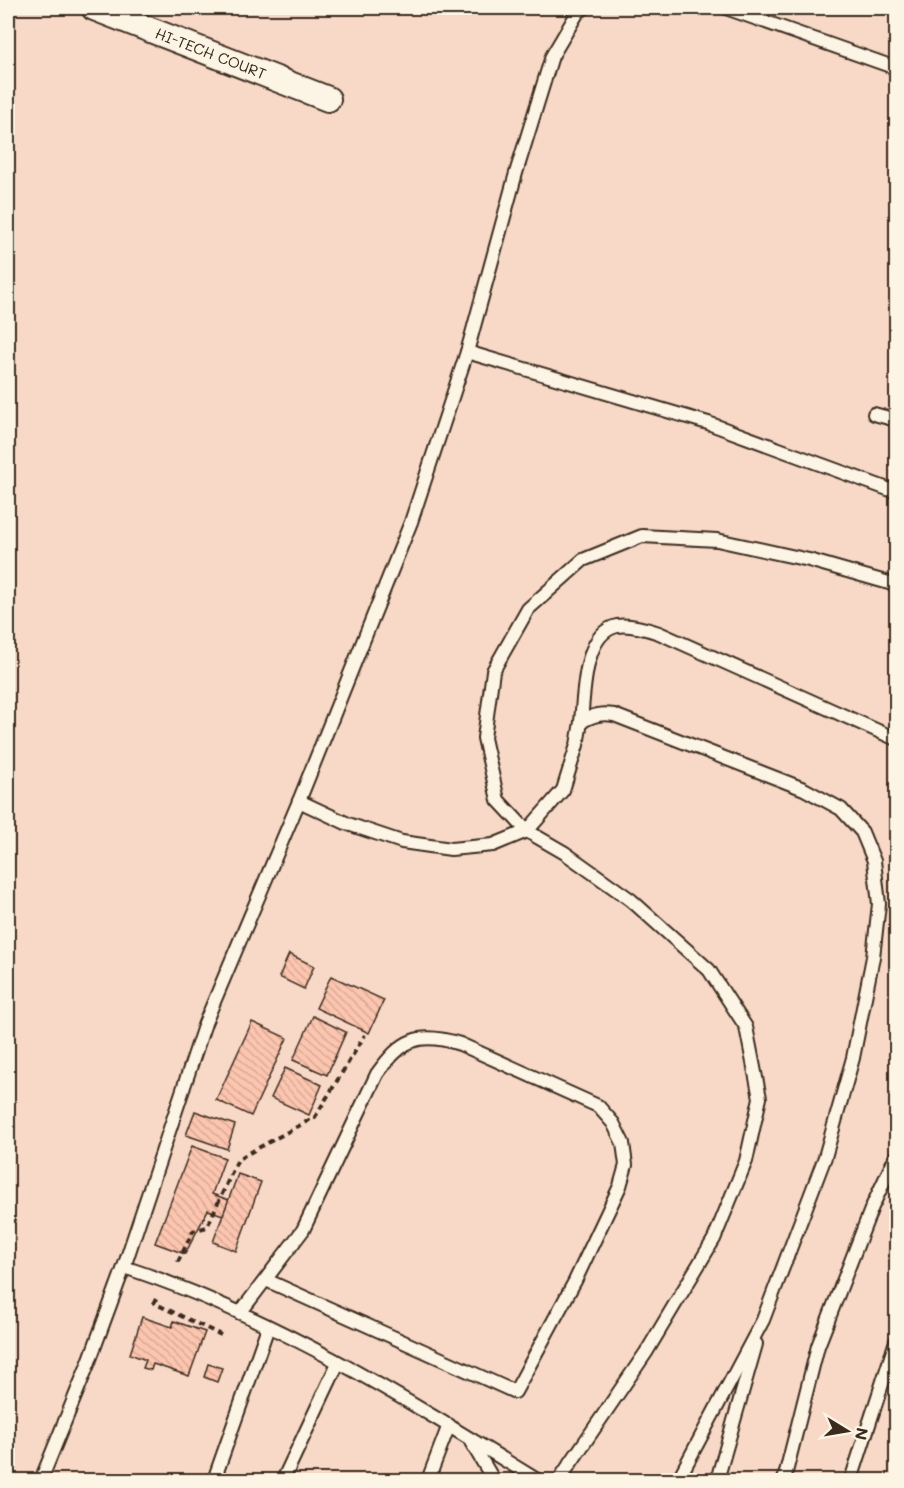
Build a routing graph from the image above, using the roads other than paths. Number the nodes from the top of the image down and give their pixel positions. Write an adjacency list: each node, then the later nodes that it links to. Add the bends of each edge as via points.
1 (94, 8): 5 (street, HI-TECH COURT)
2 (584, 8): 6 (lane, via 552,56)
3 (726, 8): 4 (lane)
4 (897, 68)
5 (328, 99)
6 (467, 352): 9 (lane, via 708,423); 13 (lane, via 411,522)
7 (874, 414): 8 (lane)
8 (897, 420)
9 (897, 492)
10 (897, 585): 14 (lane, via 717,540 642,536 583,560 528,609 493,670 484,738 498,800)
11 (581, 722): 12 (lane, via 590,657 601,636 620,626 659,633); 14 (lane, via 563,790); 19 (lane, via 591,716 614,715 804,789 841,809 862,832 874,861 879,904 854,1058 825,1157)
12 (897, 739)
13 (299, 801): 14 (lane, via 348,824 402,842 452,849 493,845); 16 (lane, via 205,1023)
14 (527, 831): 31 (lane, via 631,900 709,970 746,1027 760,1098 746,1161 714,1239 647,1351)
15 (897, 1156): 34 (lane, via 872,1207 818,1347)
16 (124, 1268): 18 (lane, via 166,1281); 25 (lane)
17 (266, 1281): 17 (lane, via 515,1392 575,1281 620,1186 626,1165 623,1143 613,1122 598,1106 578,1096 452,1041 426,1037 407,1043 392,1053 377,1074 303,1230); 18 (lane)
18 (240, 1313): 20 (lane)
19 (763, 1320): 32 (lane); 33 (lane)
20 (268, 1327): 22 (lane); 26 (lane)
21 (897, 1341): 35 (lane)
22 (338, 1363): 23 (lane); 27 (lane)
23 (448, 1425): 24 (lane); 28 (lane)
24 (470, 1438): 29 (lane); 30 (lane)
25 (41, 1480)
26 (214, 1480)
27 (283, 1480)
28 (428, 1480)
29 (492, 1480)
30 (537, 1480)
31 (559, 1480)
32 (678, 1480)
33 (717, 1480)
34 (784, 1480)
35 (851, 1480)

